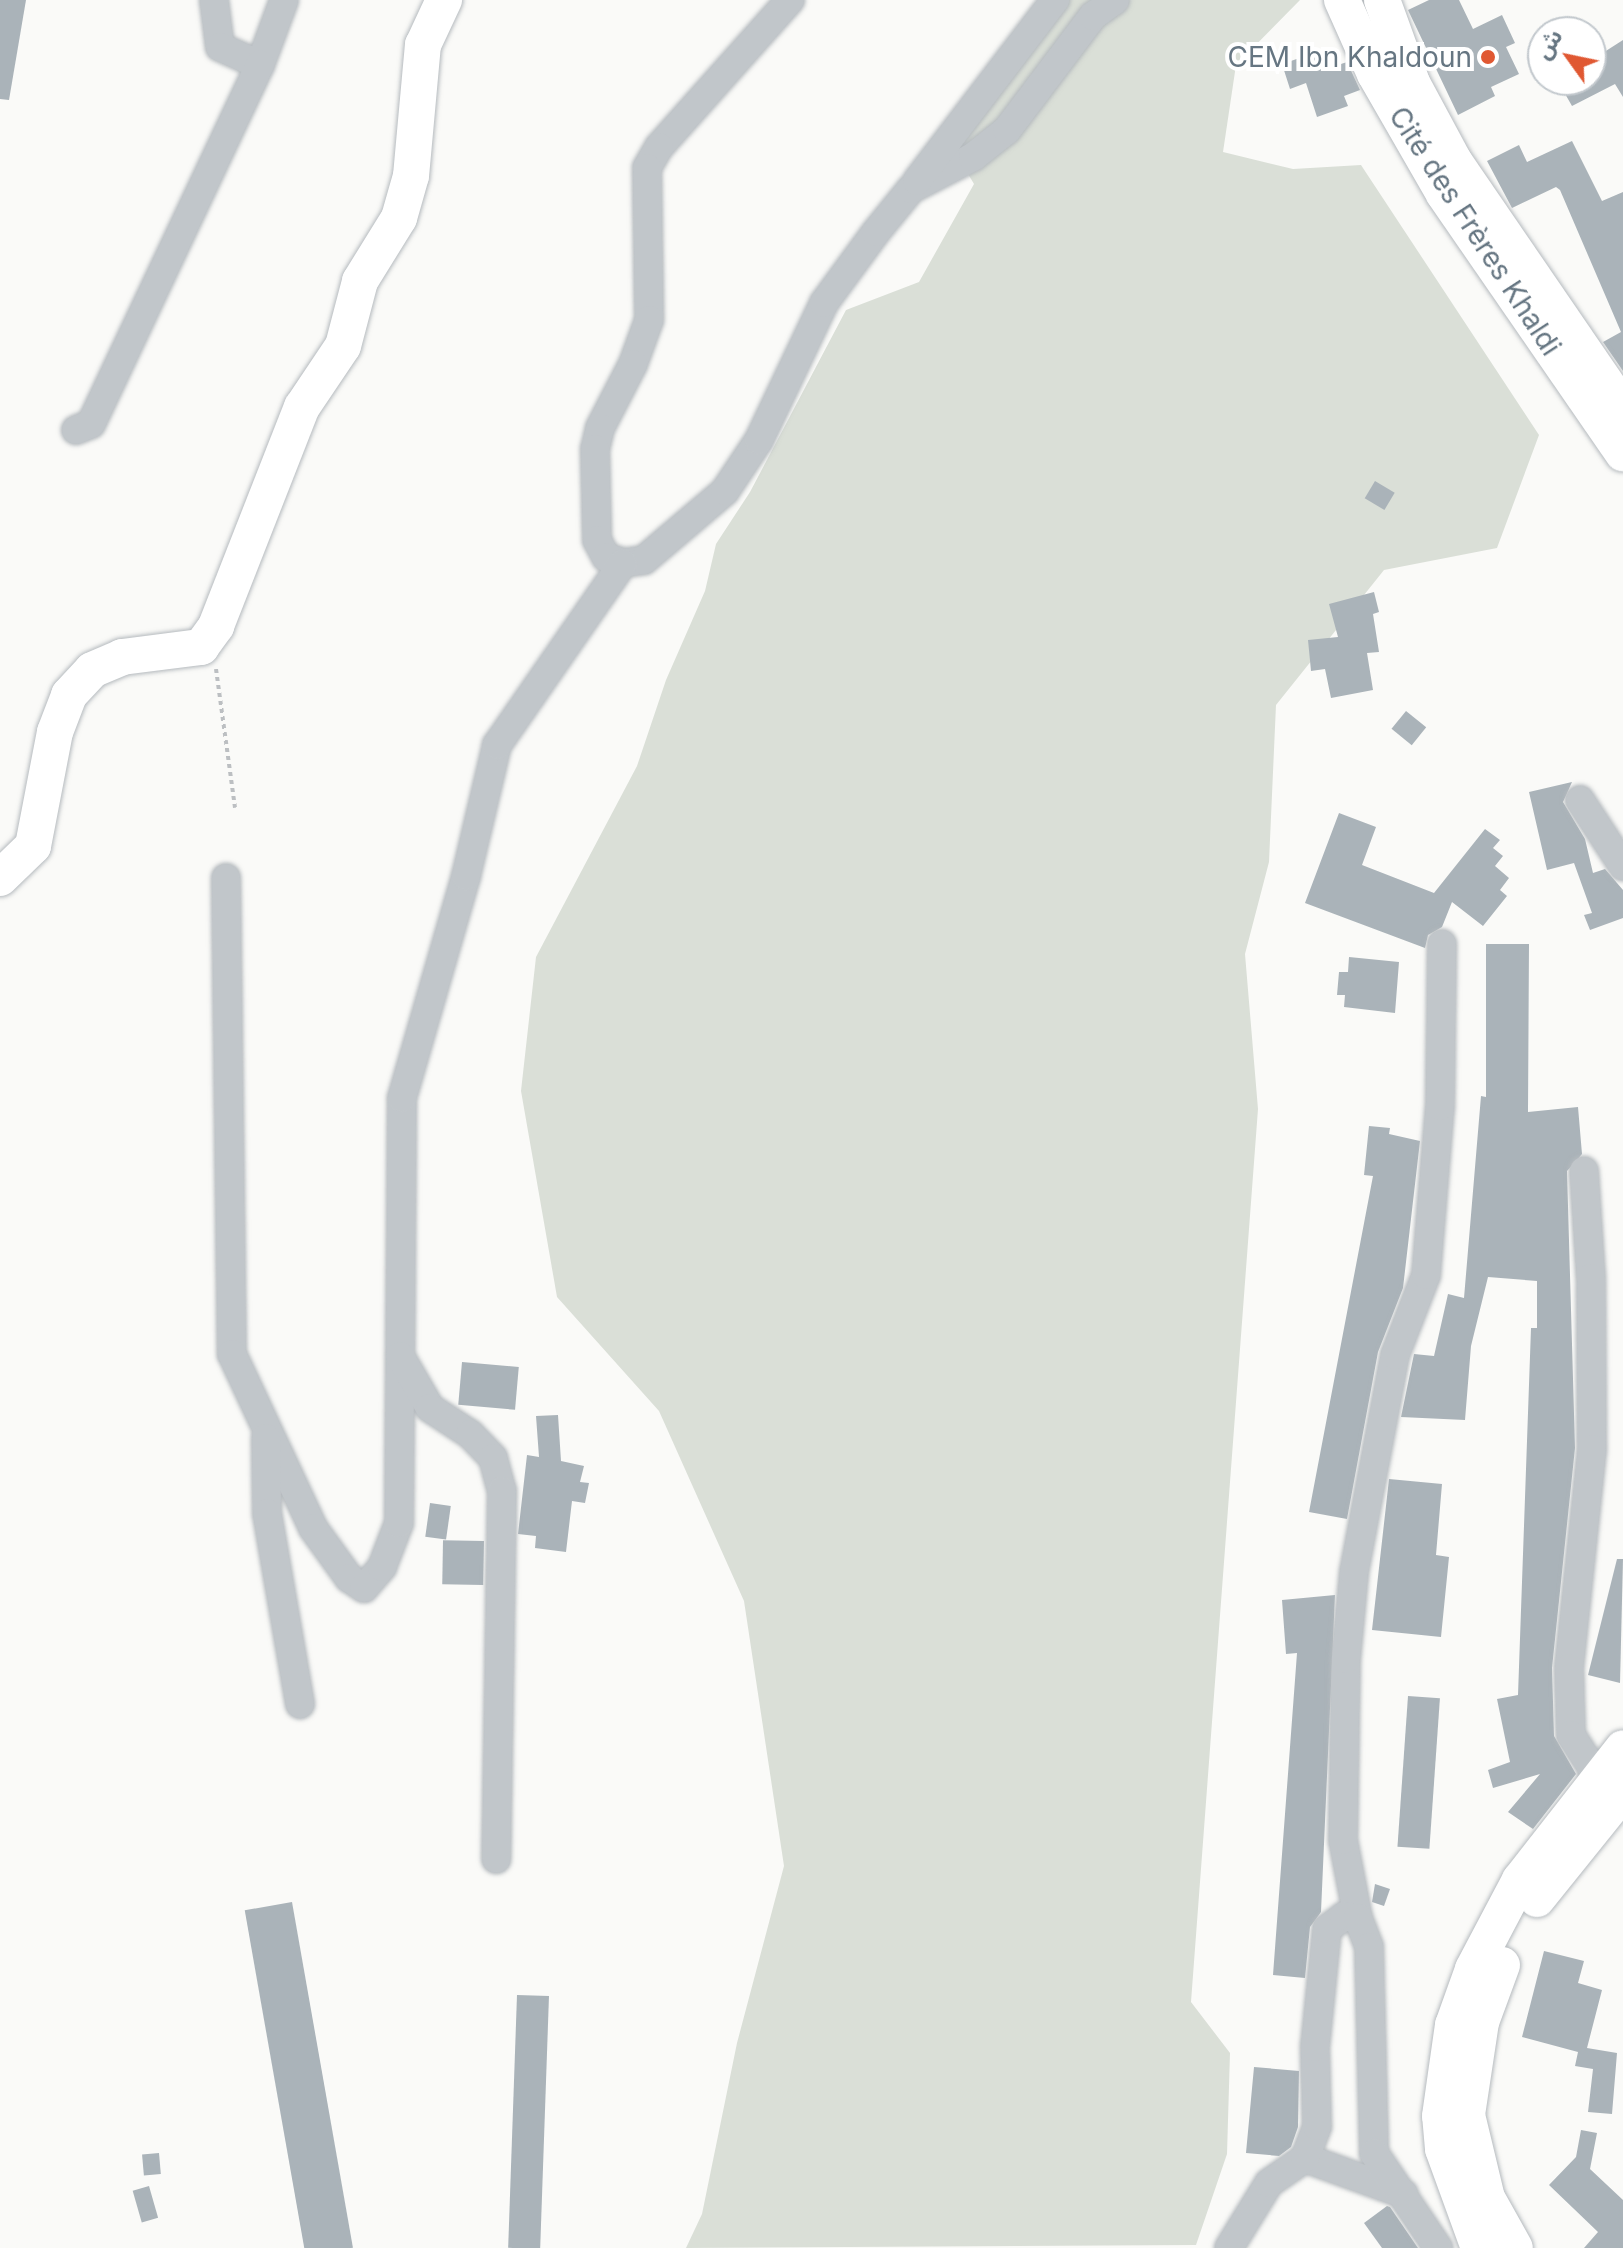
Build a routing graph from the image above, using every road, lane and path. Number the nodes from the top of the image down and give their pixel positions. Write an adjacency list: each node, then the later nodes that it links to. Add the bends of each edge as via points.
1 (214, 0): 9 (street, via 220,47)
2 (284, 0): 9 (street)
3 (444, 0): 15 (main road, via 423,45 411,176 399,218 360,281 343,346 302,407)
4 (790, 0): 14 (street, via 659,147 647,168 649,320 595,449 597,540 606,557)
5 (1055, 0): 10 (street)
6 (1115, 0): 10 (street, via 1093,16 1007,130 973,157)
7 (1342, 0): 13 (main road, Cité des Frères Khaldi, via 1375,74 1444,194)
8 (1382, 0): 11 (main road, Cité des Frères Khaldi, via 1412,83 1454,161)
9 (260, 65): 12 (street, via 91,424)
10 (911, 189): 14 (street, via 824,303 759,440 725,491 644,560)
11 (1623, 408)
12 (76, 430)
13 (1623, 453)
14 (623, 563): 23 (street, via 497,745 466,876 402,1098)
15 (213, 630): 17 (path); 19 (main road, via 201,647 122,657 92,670 69,695 55,732 33,846)
16 (1580, 800): 18 (street)
17 (235, 808)
18 (1623, 866)
19 (0, 878)
20 (226, 878): 24 (street, via 232,1354)
21 (1442, 944): 29 (street, via 1440,1106 1426,1275 1395,1355 1354,1572 1347,1644 1343,1840)
22 (1584, 1171): 27 (street, via 1592,1449 1569,1668 1571,1735)
23 (400, 1355): 24 (street, via 399,1523 382,1567 364,1588 349,1578 313,1528); 28 (street, via 430,1408 470,1434 493,1458 502,1491)
24 (266, 1426): 25 (street, via 267,1513)
25 (300, 1704)
26 (1623, 1748): 27 (main road)
27 (1616, 1790): 34 (main road, via 1549,1839 1494,1924 1453,2025 1441,2102 1443,2149); 35 (main road, via 1514,1938 1481,2022 1468,2087 1471,2148 1487,2198)
28 (496, 1859)
29 (1358, 1918): 30 (street, via 1344,1916 1327,1929 1315,2047 1317,2126); 31 (street, via 1369,1947 1373,1995 1369,2119 1374,2153)
30 (1305, 2158): 31 (street); 32 (street, via 1269,2183)
31 (1404, 2194): 33 (street)
32 (1229, 2248)
33 (1438, 2248)
34 (1479, 2248)
35 (1515, 2248)

